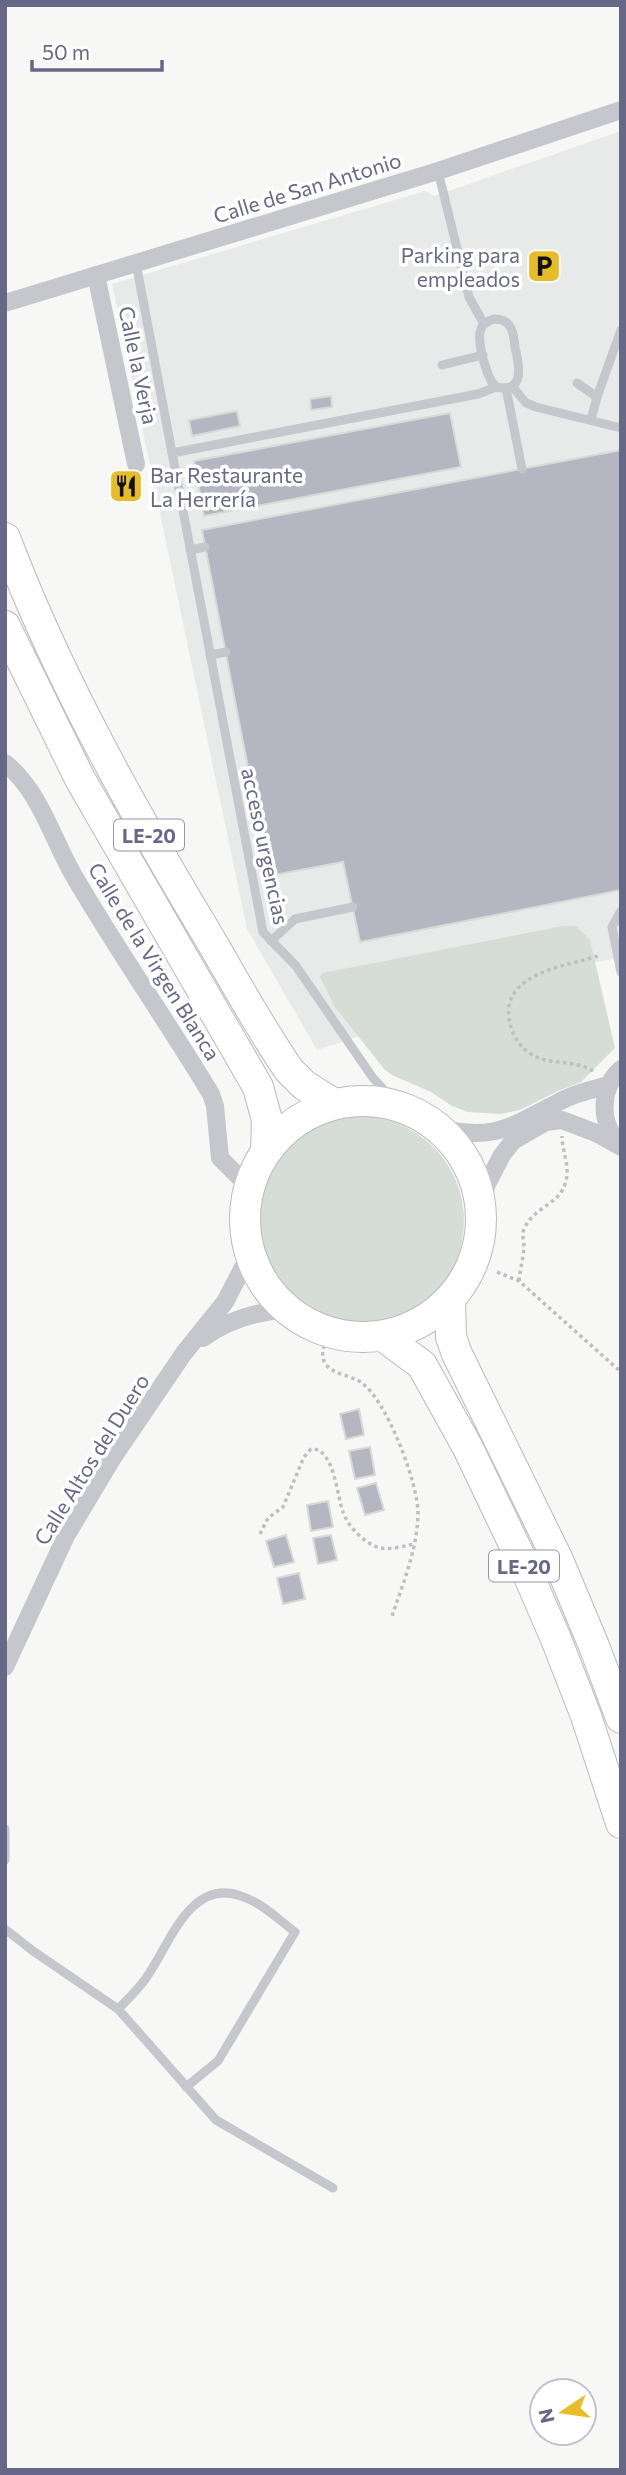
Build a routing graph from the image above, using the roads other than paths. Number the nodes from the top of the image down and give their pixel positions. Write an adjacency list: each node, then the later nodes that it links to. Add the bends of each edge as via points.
1 (621, 110): 2 (street, Calle de San Antonio)
2 (438, 171): 3 (street, Calle de San Antonio); 6 (lane, via 469,297)
3 (136, 263): 4 (street, Calle de San Antonio); 15 (lane, acceso urgencias)
4 (96, 275): 5 (street, Calle de San Antonio); 16 (street, Calle la Verja)
5 (5, 303)
6 (484, 324): 8 (lane, via 480,336); 11 (lane, via 498,319 512,330 520,373)
7 (621, 330): 12 (lane)
8 (483, 355): 9 (lane); 11 (lane, via 489,380)
9 (442, 365)
10 (577, 383): 12 (lane)
11 (505, 387): 13 (lane, via 526,403); 15 (lane); 17 (lane)
12 (597, 397): 13 (lane)
13 (591, 421): 14 (lane)
14 (621, 428)
15 (172, 453): 20 (lane, acceso urgencias)
16 (136, 464)
17 (522, 469)
18 (5, 538): 31 (highway, LE-20, via 75,697 186,898 289,1070)
19 (205, 547): 20 (lane)
20 (190, 550): 23 (lane, acceso urgencias)
21 (5, 626): 35 (highway, LE-20, via 80,779 258,1087 267,1119)
22 (226, 652): 23 (lane)
23 (210, 656): 27 (lane, acceso urgencias, via 263,932)
24 (5, 763): 36 (street, Calle de la Virgen Blanca, via 20,775 37,802 73,875 211,1094 220,1158)
25 (353, 907): 27 (lane, via 295,919)
26 (621, 911): 28 (lane, via 612,927)
27 (271, 941): 32 (lane, acceso urgencias, via 296,966 373,1078)
28 (621, 972)
29 (621, 1069): 30 (street)
30 (603, 1080): 33 (street, via 504,1130 459,1133); 34 (street, via 609,1129)
31 (334, 1104): 32 (highway, LE-20, via 368,1101); 35 (highway, LE-20, via 296,1122)
32 (400, 1107): 33 (highway, LE-20)
33 (436, 1127): 37 (highway, LE-20, via 466,1163)
34 (621, 1145): 37 (street, via 562,1119 546,1122 513,1141 502,1155)
35 (265, 1152): 36 (highway, LE-20)
36 (249, 1187): 38 (highway, LE-20, via 245,1221)
37 (480, 1208): 39 (highway, LE-20, via 478,1242 467,1274)
38 (250, 1254): 40 (highway, LE-20, via 259,1275); 42 (street, Calle Altos del Duero, via 225,1302)
39 (450, 1298): 41 (highway, LE-20, via 420,1323); 44 (highway, LE-20, via 451,1337 457,1354 558,1560)
40 (286, 1309): 41 (highway, LE-20, via 328,1332); 42 (street, Calle Altos del Duero, via 214,1330)
41 (383, 1336): 45 (highway, LE-20, via 422,1365 468,1448 556,1639)
42 (184, 1353): 43 (street, Calle Altos del Duero, via 66,1536)
43 (5, 1667)
44 (621, 1718)
45 (621, 1823)
46 (5, 1829): 47 (lane)
47 (5, 1860)
48 (5, 1929): 49 (lane)
49 (118, 2009): 50 (lane); 50 (lane, via 149,1975 188,1909 205,1896 240,1895 295,1932 218,2061)
50 (186, 2087): 51 (lane, via 216,2120)
51 (333, 2189)

